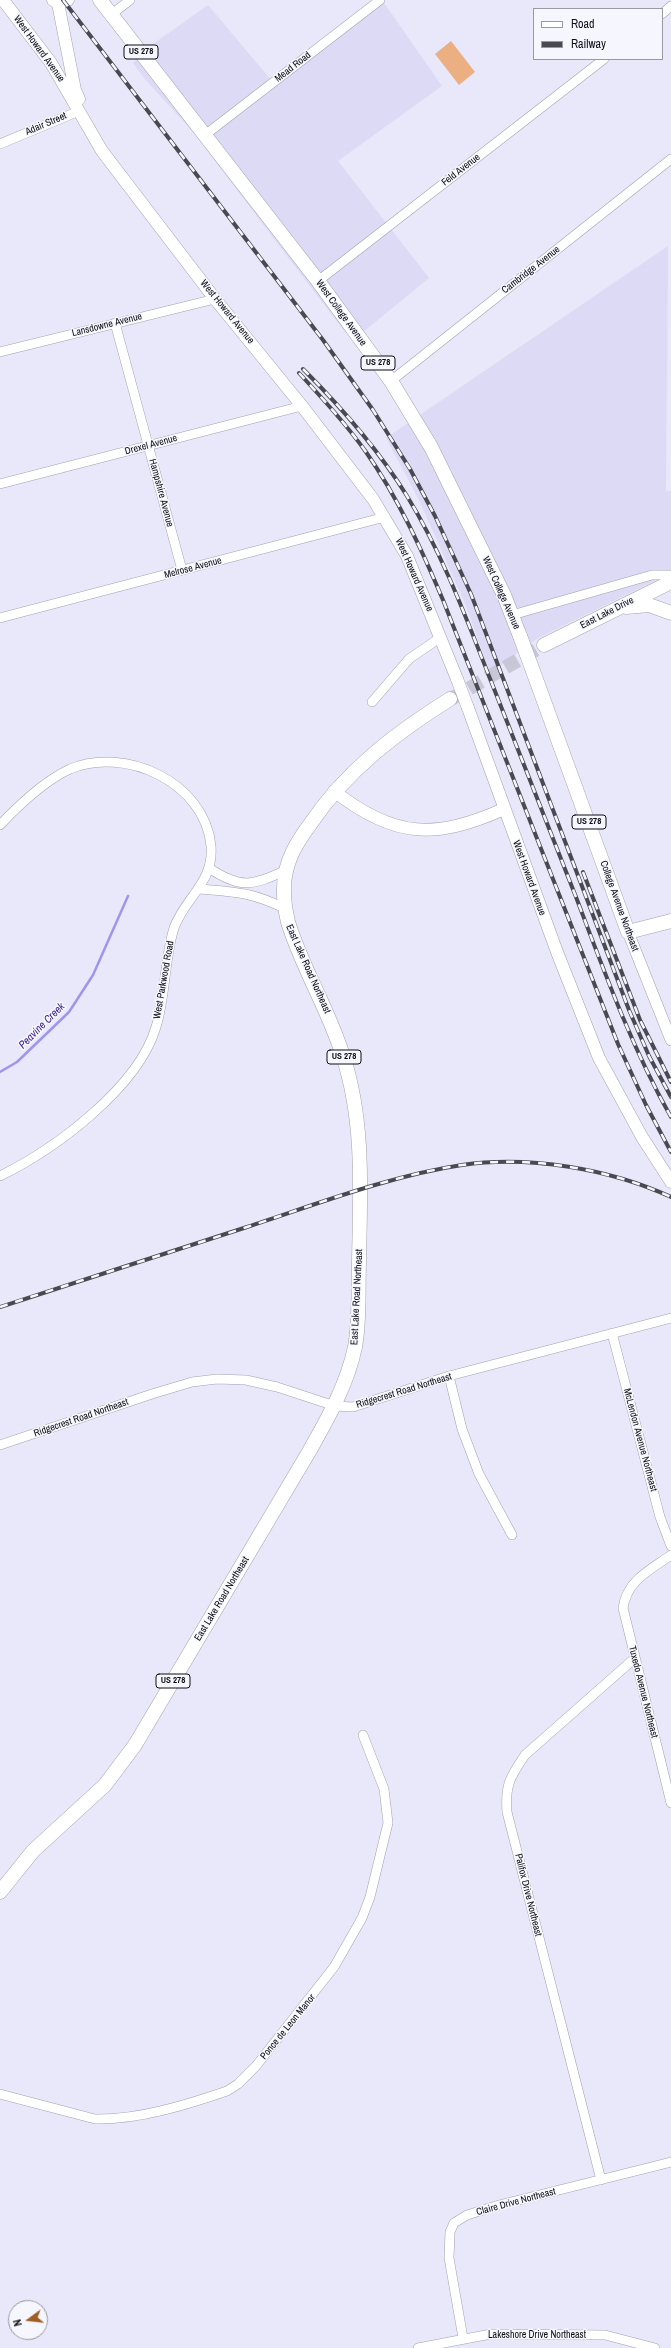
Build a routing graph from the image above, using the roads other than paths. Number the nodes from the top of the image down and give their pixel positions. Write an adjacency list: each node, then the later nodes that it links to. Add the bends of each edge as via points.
1 (3, 0): 11 (main road, West Howard Avenue)
2 (100, 0): 8 (main road, West College Avenue / US 278)
3 (130, 0): 8 (street)
4 (380, 0): 13 (street, Mead Road)
5 (60, 1): 9 (main road, Adair Street)
6 (671, 6): 7 (street)
7 (663, 13)
8 (112, 14): 13 (main road, West College Avenue / US 278)
9 (66, 47): 11 (main road, via 62,60); 12 (main road, Adair Street, via 79,100)
10 (603, 60): 16 (street, Feld Avenue)
11 (51, 63): 12 (main road, West Howard Avenue)
12 (79, 110): 14 (street, Adair Street); 17 (main road, West Howard Avenue, via 102,150)
13 (205, 135): 16 (main road, West College Avenue / US 278)
14 (0, 144)
15 (671, 159): 20 (street, Cambridge Avenue)
16 (318, 281): 20 (main road, West College Avenue / US 278)
17 (215, 299): 18 (street, Lansdowne Avenue); 21 (main road, West Howard Avenue)
18 (115, 323): 19 (street, Lansdowne Avenue); 22 (street, Hampshire Avenue)
19 (0, 352)
20 (391, 381): 30 (main road, West College Avenue / US 278, via 429,443)
21 (302, 406): 22 (street, Drexel Avenue); 24 (main road, West Howard Avenue)
22 (148, 445): 23 (street, Drexel Avenue); 25 (street, Hampshire Avenue)
23 (0, 484)
24 (385, 517): 25 (street, Melrose Avenue); 32 (main road, West Howard Avenue, via 407,556)
25 (182, 570): 31 (street, Melrose Avenue)
26 (671, 574): 30 (street, via 652,575)
27 (671, 582): 28 (main road, East Lake Drive)
28 (618, 607): 29 (main road, via 649,606); 33 (main road, East Lake Drive)
29 (671, 613)
30 (512, 615): 36 (main road, West College Avenue / US 278, bridge)
31 (0, 618)
32 (441, 637): 35 (street, via 409,659); 38 (main road, West Howard Avenue, bridge)
33 (544, 645)
34 (450, 699): 37 (main road, East Lake Road Northeast / US 278, via 406,727)
35 (372, 702)
36 (571, 771): 45 (main road, College Avenue Northeast / US 278)
37 (334, 791): 38 (main road, via 372,817 412,829 448,829 469,824); 41 (main road, East Lake Road Northeast / US 278, via 300,838)
38 (504, 809): 49 (main road, West Howard Avenue, via 599,1058 642,1137)
39 (0, 825): 40 (street, via 31,795 70,769 112,763 139,766 168,780 195,806 209,836)
40 (210, 868): 41 (street, via 224,878 243,884 266,880); 42 (street, West Parkwood Road)
41 (286, 870): 43 (main road, East Lake Road Northeast / US 278)
42 (200, 889): 43 (street, via 237,891 265,898); 48 (street, West Parkwood Road, via 186,903 175,926 156,1027 135,1066 99,1108 57,1143 20,1167)
43 (284, 908): 53 (main road, East Lake Road Northeast / US 278, via 292,936 344,1056 357,1122 360,1190 356,1336 346,1381)
44 (671, 921): 45 (main road)
45 (628, 932): 46 (street, College Avenue Northeast)
46 (668, 1025): 47 (street, College Avenue Northeast)
47 (671, 1040)
48 (0, 1176)
49 (671, 1182)
50 (671, 1318): 51 (street, Ridgecrest Road Northeast)
51 (612, 1333): 52 (street, Ridgecrest Road Northeast); 56 (street, McLendon Avenue Northeast, via 660,1517)
52 (449, 1376): 53 (street, Ridgecrest Road Northeast, via 353,1407); 55 (street, via 462,1429 479,1474)
53 (335, 1406): 54 (street, Ridgecrest Road Northeast, via 277,1387 246,1380 217,1379 192,1382 152,1394); 61 (main road, East Lake Road Northeast / US 278, via 131,1751 105,1785 33,1852)
54 (0, 1445)
55 (512, 1535)
56 (671, 1546)
57 (671, 1555): 58 (street, Tuxedo Avenue Northeast, via 633,1582 625,1594 623,1608)
58 (635, 1658): 60 (street, Tuxedo Avenue Northeast); 64 (street, Palifox Drive Northeast, via 525,1756 512,1774 506,1791 507,1812)
59 (363, 1735): 62 (street, Ponce de Leon Manor, via 384,1789 388,1823 370,1897 362,1918 334,1967 256,2066 238,2084 227,2091 149,2113 108,2119 95,2119)
60 (671, 1803)
61 (0, 1892)
62 (0, 2094)
63 (671, 2162): 64 (street, Claire Drive Northeast)
64 (601, 2180): 65 (street, Claire Drive Northeast, via 499,2205 467,2215 454,2223 450,2232 449,2258)
65 (463, 2338): 66 (street, Lakeshore Drive Northeast); 67 (street, Lakeshore Drive Northeast, via 491,2334 605,2335)
66 (418, 2348)
67 (655, 2348)

